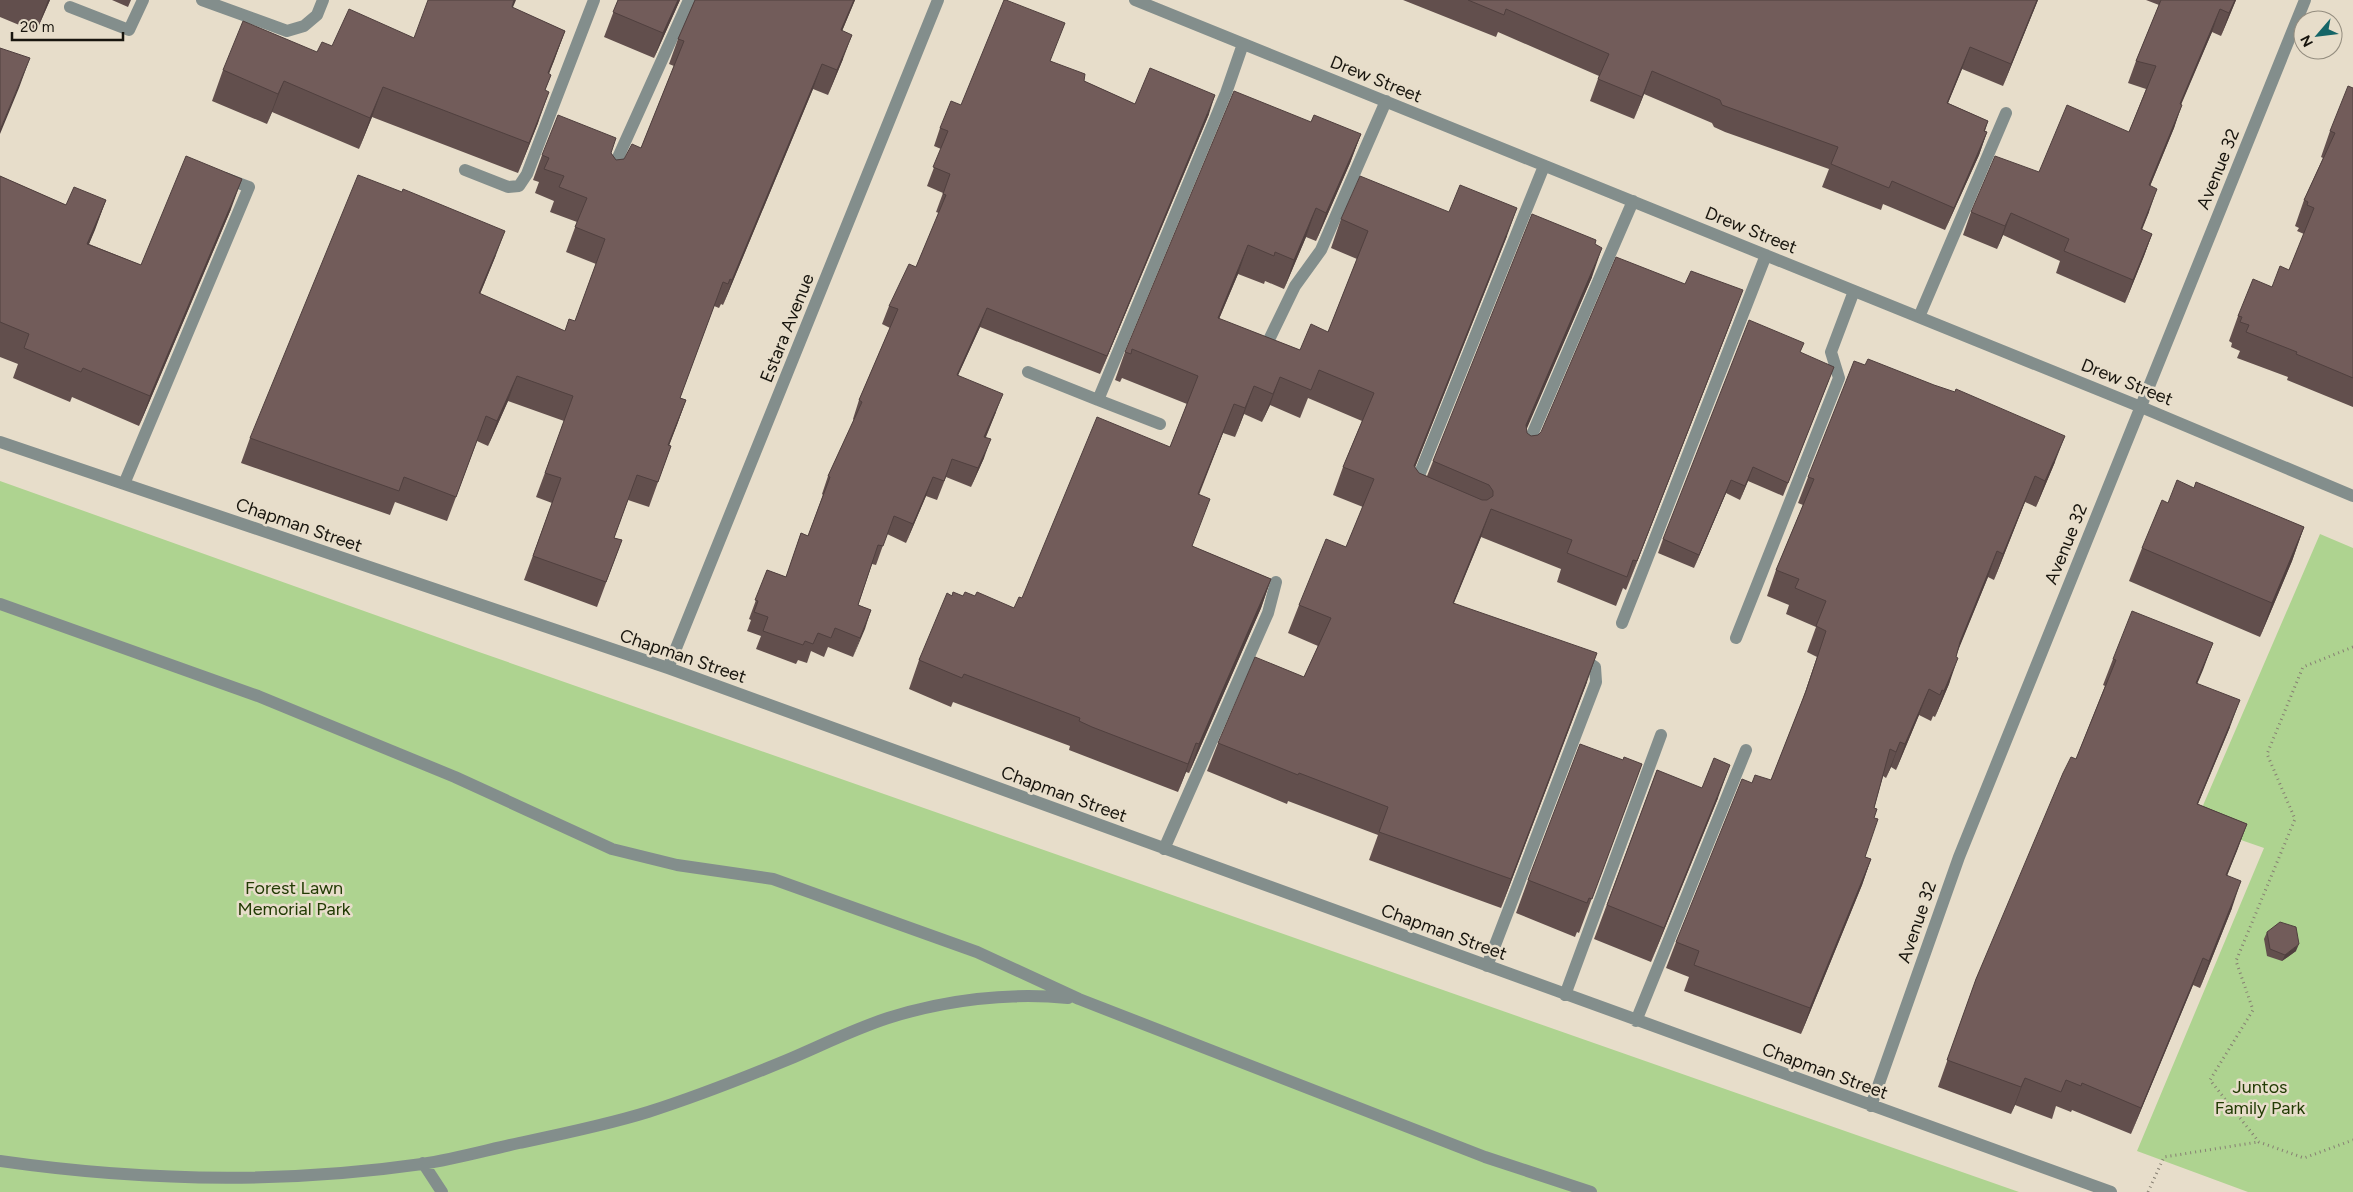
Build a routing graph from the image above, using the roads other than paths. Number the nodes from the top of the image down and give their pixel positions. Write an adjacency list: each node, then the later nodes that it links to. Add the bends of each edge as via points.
1 (143, 0): 9 (street, via 129,30)
2 (202, 0): 3 (street, via 287,31 304,26 317,15)
3 (323, 0)
4 (594, 0): 14 (street, via 527,174 519,186 508,187)
5 (689, 0): 16 (street)
6 (938, 0): 36 (street, Estara Avenue)
7 (1135, 0): 10 (street, Drew Street)
8 (2305, 0): 24 (street, Avenue 32)
9 (70, 6)
10 (1243, 44): 11 (street, Drew Street); 23 (street)
11 (1386, 101): 13 (street, Drew Street); 21 (street, via 1321,250 1295,286)
12 (2006, 113): 20 (street)
13 (1544, 166): 17 (street, Drew Street); 30 (street, via 1412,494)
14 (465, 170)
15 (215, 174): 28 (street, via 249,188)
16 (610, 177)
17 (1633, 201): 18 (street, Drew Street); 27 (street)
18 (1766, 256): 19 (street, Drew Street); 33 (street)
19 (1854, 291): 20 (street, Drew Street); 34 (street, via 1831,352 1839,378)
20 (1918, 317): 24 (street, Drew Street)
21 (1266, 346)
22 (1028, 372): 23 (street)
23 (1098, 400): 25 (street)
24 (2141, 407): 29 (street, Drew Street); 44 (street, Avenue 32, via 1959,856)
25 (1160, 424)
26 (0, 442): 28 (street, Chapman Street)
27 (1523, 457)
28 (124, 484): 36 (street, Chapman Street)
29 (2353, 496)
30 (1421, 498)
31 (1276, 582): 39 (street, via 1268,613)
32 (0, 604): 42 (street, via 266,699 455,778 612,849 677,865 773,879 977,952)
33 (1622, 622)
34 (1736, 638)
35 (1572, 655): 40 (street, via 1595,668 1596,682)
36 (668, 668): 39 (street, Chapman Street)
37 (1661, 734): 41 (street)
38 (1746, 750): 43 (street)
39 (1164, 849): 40 (street, Chapman Street)
40 (1487, 966): 41 (street, Chapman Street)
41 (1565, 995): 43 (street, Chapman Street)
42 (1079, 999): 46 (street, via 1004,996 890,1017 715,1089 646,1112 559,1135); 48 (street, via 1485,1157)
43 (1636, 1021): 44 (street, Chapman Street)
44 (1871, 1106): 49 (street, Chapman Street)
45 (0, 1161): 46 (street, via 78,1171 168,1177 278,1175)
46 (423, 1164): 47 (street)
47 (442, 1192)
48 (1591, 1192)
49 (2111, 1192)

